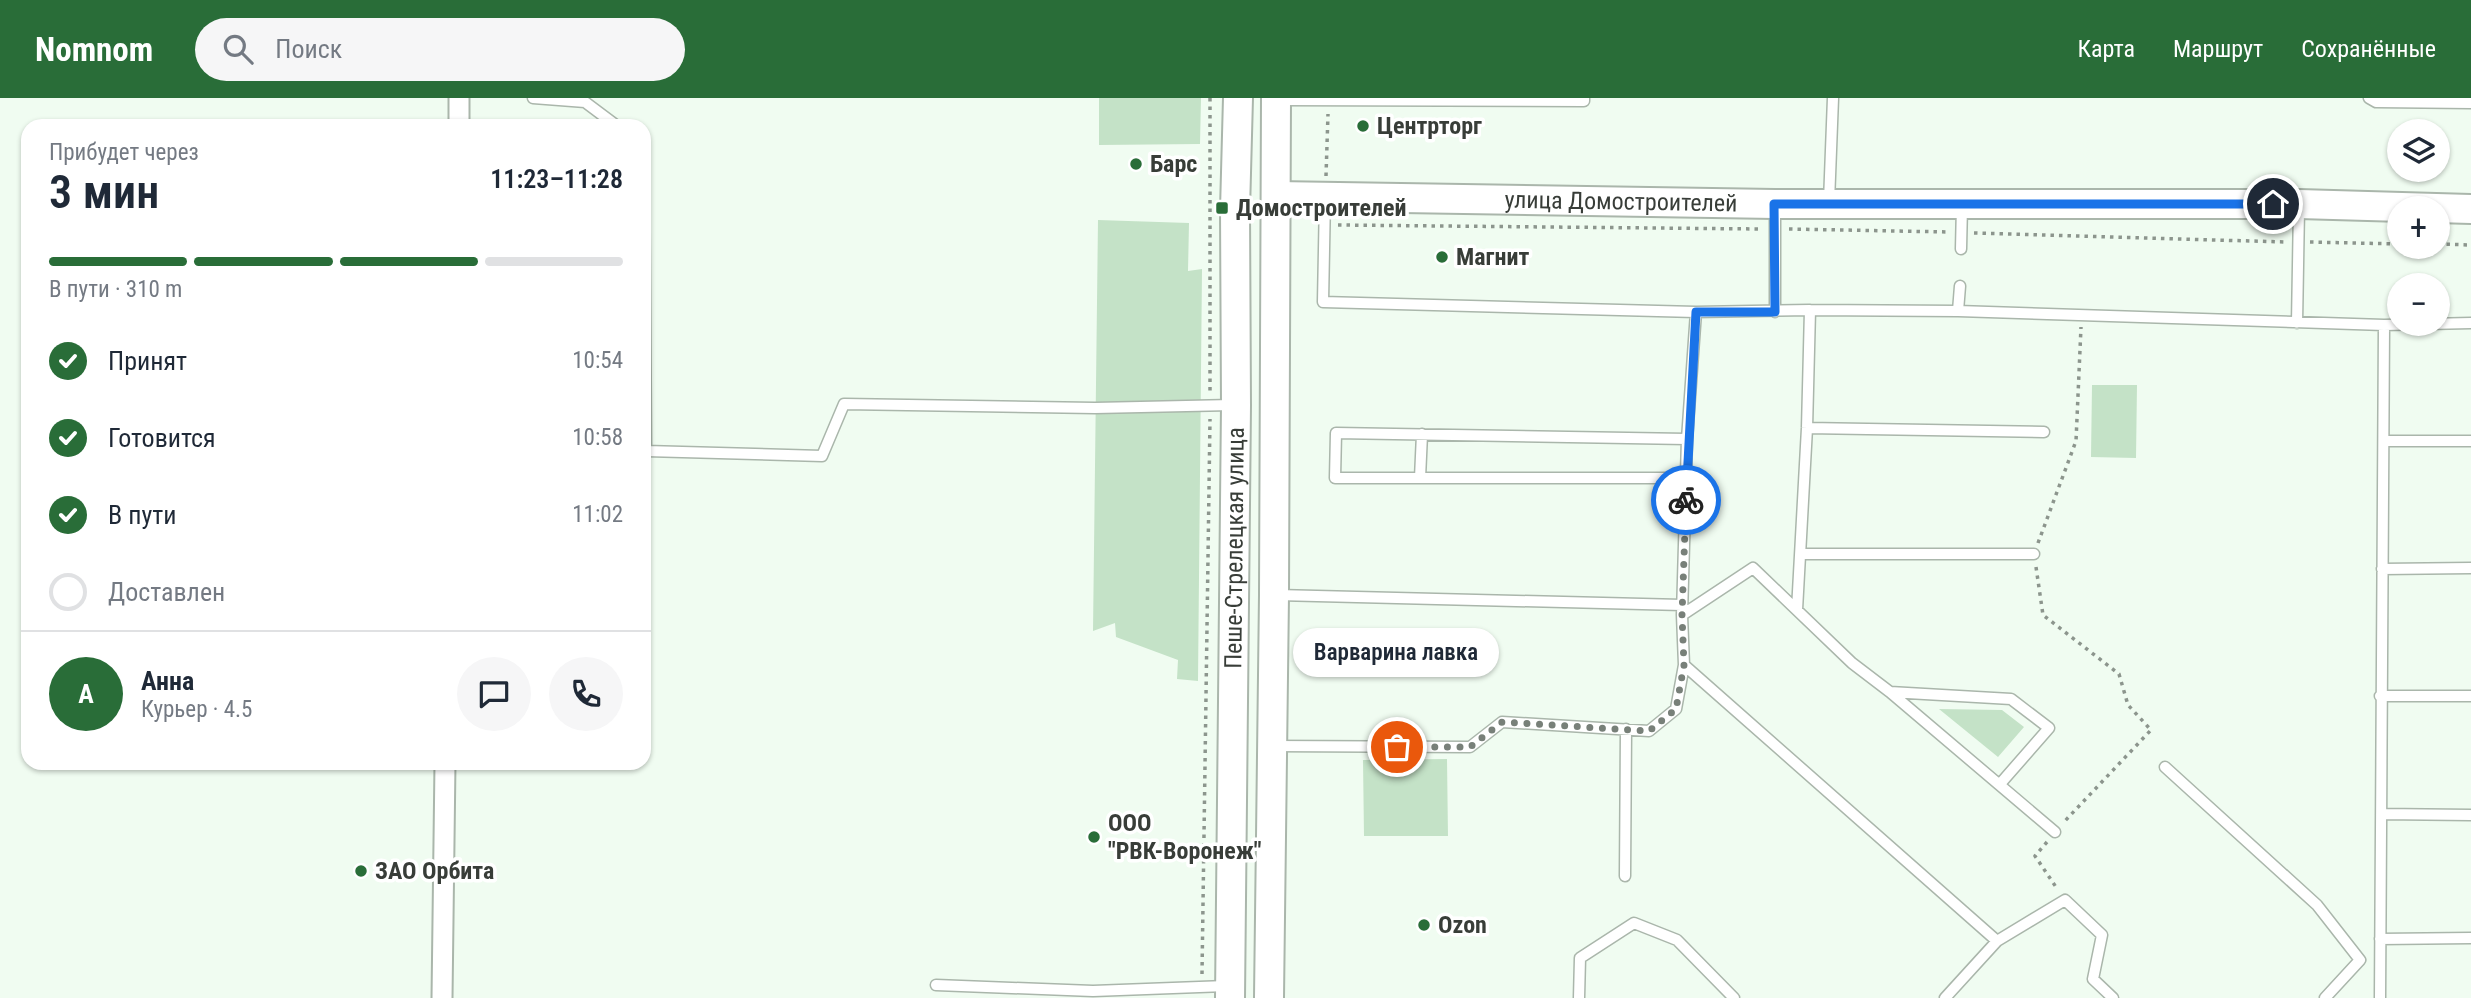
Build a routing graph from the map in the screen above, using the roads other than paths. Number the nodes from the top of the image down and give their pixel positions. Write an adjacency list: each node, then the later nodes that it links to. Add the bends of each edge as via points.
1 (459, 98): 10 (street)
2 (533, 98): 11 (lane, via 585,103)
3 (1238, 98): 28 (main road, Пеше-Стрелецкая улица)
4 (1584, 98): 8 (lane)
5 (1833, 98): 14 (lane)
6 (2369, 98): 9 (lane, via 2376,102)
7 (1276, 99): 8 (lane); 12 (main road, Пеше-Стрелецкая улица)
8 (1438, 99)
9 (2471, 103)
10 (459, 119)
11 (607, 119)
12 (1276, 196): 13 (main road, улица Домостроителей); 42 (main road, Пеше-Стрелецкая улица)
13 (1325, 197): 18 (main road, улица Домостроителей); 23 (lane, via 1323,302)
14 (1829, 203): 15 (main road, улица Домостроителей); 18 (main road, улица Домостроителей)
15 (1962, 204): 16 (main road, улица Домостроителей); 19 (lane)
16 (2299, 204): 17 (main road, улица Домостроителей); 25 (lane)
17 (2471, 209)
18 (1775, 217): 24 (lane)
19 (1961, 249)
20 (1960, 286): 22 (lane)
21 (1810, 310): 22 (lane); 24 (lane); 29 (lane)
22 (1958, 311): 25 (lane)
23 (1696, 312): 24 (lane); 32 (lane)
24 (1775, 312)
25 (2297, 323): 27 (lane)
26 (2471, 323): 27 (lane)
27 (2384, 326): 33 (lane)
28 (1223, 405): 35 (lane, via 844,404 822,456); 62 (main road, Пеше-Стрелецкая улица)
29 (1807, 428): 30 (lane); 38 (lane)
30 (2044, 432)
31 (1422, 434): 32 (lane); 36 (lane); 36 (lane, via 1336,433 1335,478)
32 (1688, 439): 37 (lane)
33 (2385, 441): 34 (lane); 41 (lane)
34 (2471, 441)
35 (651, 450)
36 (1420, 478): 37 (lane)
37 (1686, 478): 43 (lane)
38 (1801, 554): 39 (lane); 44 (lane)
39 (2034, 554)
40 (2471, 568): 41 (lane)
41 (2382, 569): 47 (lane)
42 (1274, 595): 43 (lane); 50 (main road, Пеше-Стрелецкая улица)
43 (1682, 610): 44 (lane, via 1753,568); 45 (lane)
44 (1797, 610): 46 (lane)
45 (1684, 665): 49 (lane, via 1676,709 1649,731); 60 (lane)
46 (1890, 692): 53 (lane); 53 (lane, via 2011,699 2049,728)
47 (2380, 696): 48 (lane); 54 (lane)
48 (2471, 696)
49 (1626, 729): 50 (lane, via 1502,722 1470,747); 57 (lane)
50 (1272, 746): 64 (main road, Пеше-Стрелецкая улица)
51 (2165, 768): 69 (lane, via 2318,905 2360,960)
52 (445, 770): 63 (street)
53 (2000, 784): 56 (lane)
54 (2381, 814): 55 (lane); 59 (lane)
55 (2471, 815)
56 (2055, 832)
57 (1625, 876)
58 (2471, 938): 59 (lane)
59 (2380, 939): 70 (lane)
60 (1997, 941): 67 (lane); 68 (lane, via 2065,900 2102,934 2093,979)
61 (936, 985): 62 (lane)
62 (1230, 992)
63 (442, 998)
64 (1269, 998)
65 (1579, 998): 66 (lane, via 1580,958 1634,923 1677,940)
66 (1734, 998)
67 (1945, 998)
68 (2113, 998)
69 (2325, 998)
70 (2380, 998)

